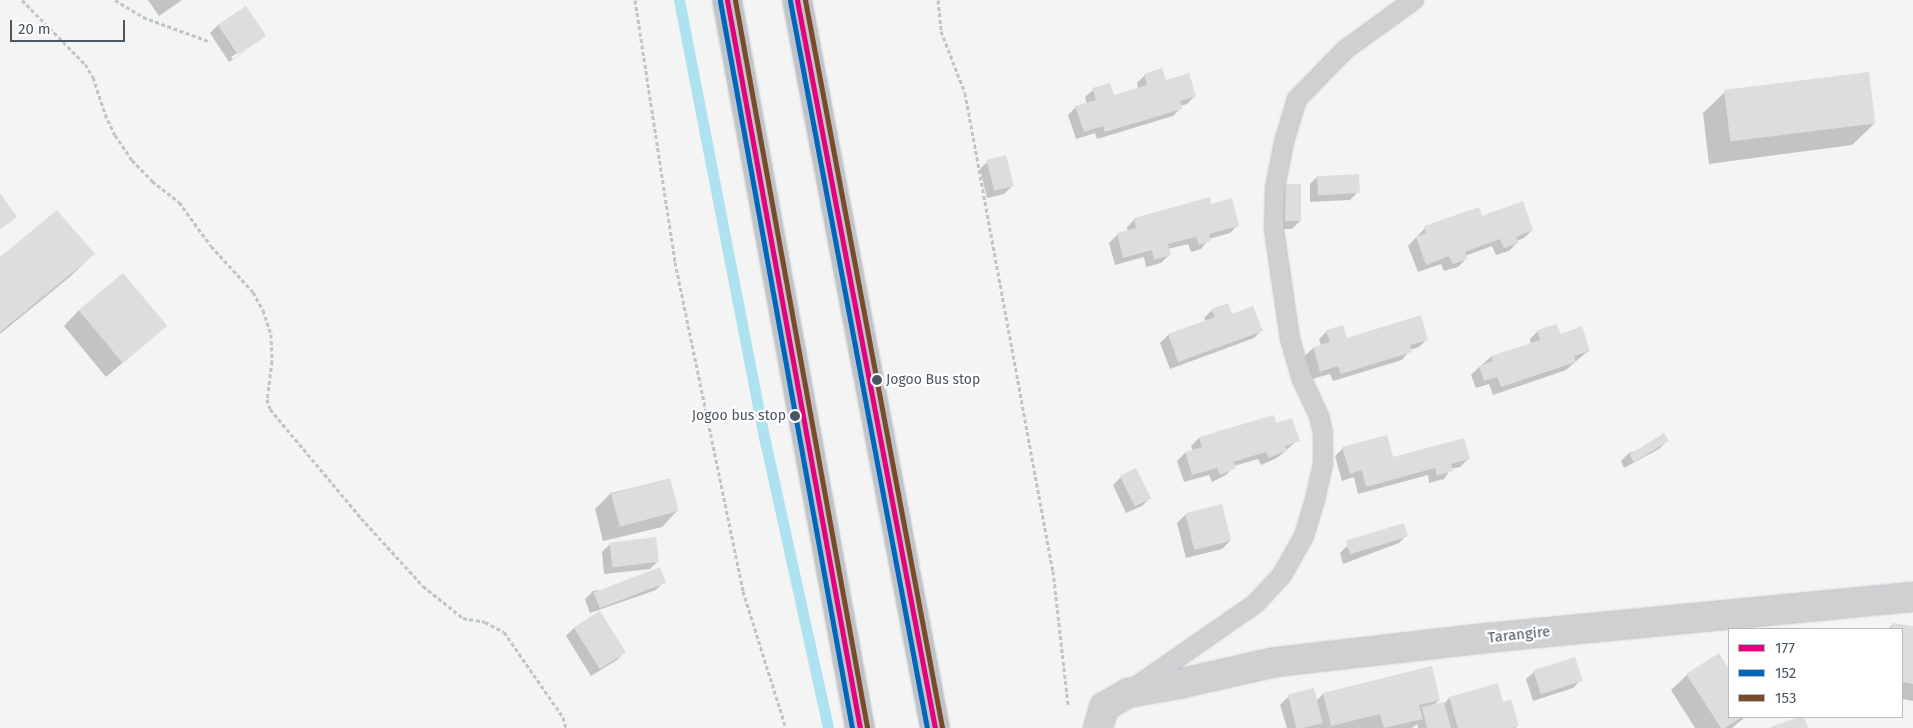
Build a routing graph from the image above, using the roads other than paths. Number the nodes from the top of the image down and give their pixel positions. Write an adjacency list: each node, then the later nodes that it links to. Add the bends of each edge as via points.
1 (727, 0): 6 (highway)
2 (797, 0): 7 (highway)
3 (1414, 0): 5 (lane, via 1346,49 1297,99 1284,142 1275,188 1274,229 1290,339 1323,433 1323,463 1304,536 1282,575 1255,604)
4 (1913, 598): 5 (street, Tarangire, via 1486,638 1276,662)
5 (1128, 693): 8 (street, via 1104,707)
6 (860, 728)
7 (935, 728)
8 (1098, 728)

